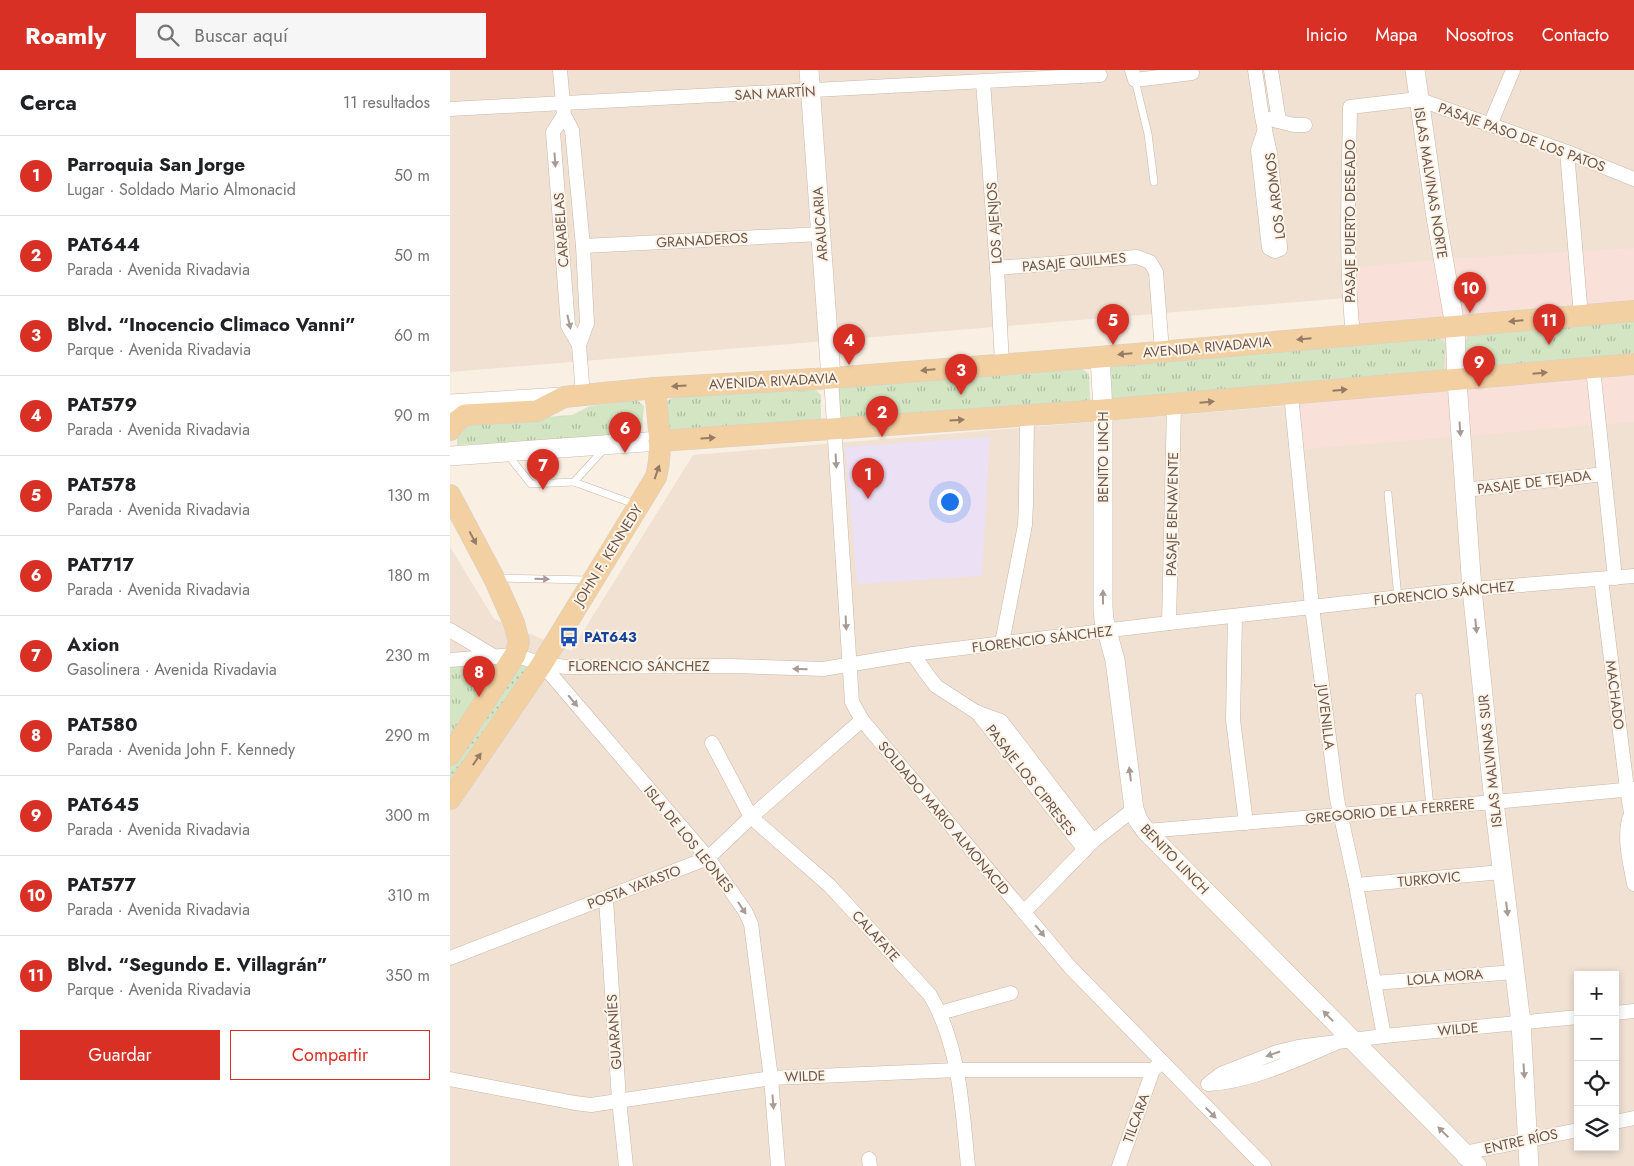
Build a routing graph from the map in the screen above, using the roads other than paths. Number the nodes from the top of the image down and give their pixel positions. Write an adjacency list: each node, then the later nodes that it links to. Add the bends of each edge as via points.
1 (560, 70): 15 (street, CARABELAS)
2 (809, 70): 11 (street, ARAUCARIA)
3 (1255, 70): 17 (street, LOS AROMOS)
4 (1271, 70): 16 (street)
5 (1415, 70): 12 (street, ISLAS MALVINAS NORTE)
6 (1513, 70): 19 (street)
7 (1192, 73): 9 (street)
8 (1100, 75): 10 (street, SAN MARTÍN)
9 (1134, 75): 22 (lane, via 1148,134)
10 (983, 82): 11 (street, SAN MARTÍN); 25 (street, LOS AJENJOS)
11 (811, 91): 15 (street, SAN MARTÍN); 23 (street, ARAUCARIA)
12 (1418, 99): 13 (street, PASAJE PASO DE LOS PATOS); 19 (street, PASAJE PASO DE LOS PATOS); 28 (street, ISLAS MALVINAS NORTE)
13 (1350, 107): 29 (street, PASAJE PUERTO DESEADO, via 1347,242)
14 (450, 109): 15 (street, SAN MARTÍN)
15 (563, 109): 24 (street, CARABELAS, via 572,130); 30 (street, CARABELAS, one-way to 30, via 553,132 568,326)
16 (1279, 121): 17 (street); 18 (street)
17 (1263, 123): 17 (street, LOS AROMOS, via 1258,150 1269,248 1276,251 1280,246 1270,153)
18 (1305, 125)
19 (1490, 125): 20 (street, PASAJE PASO DE LOS PATOS)
20 (1567, 152): 21 (street, PASAJE PASO DE LOS PATOS); 27 (street)
21 (1634, 179)
22 (1154, 182)
23 (821, 234): 24 (street, GRANADEROS); 37 (street, ARAUCARIA)
24 (583, 246): 30 (street, CARABELAS, via 587,323)
25 (997, 268): 31 (street, PASAJE QUILMES, via 1137,257 1150,262 1156,272); 34 (street, LOS AJENJOS)
26 (1634, 311): 27 (main road, AVENIDA RIVADAVIA)
27 (1581, 316): 28 (main road, AVENIDA RIVADAVIA, one-way to 28)
28 (1455, 326): 29 (main road, AVENIDA RIVADAVIA); 32 (street, ISLAS MALVINAS NORTE)
29 (1353, 335): 31 (main road, AVENIDA RIVADAVIA, one-way to 31)
30 (579, 345): 41 (street, CARABELAS)
31 (1162, 351): 33 (main road, AVENIDA RIVADAVIA, one-way to 33)
32 (1456, 354): 38 (street, ISLAS MALVINAS SUR)
33 (1100, 357): 34 (main road, AVENIDA RIVADAVIA); 44 (street, BENITO LINCH)
34 (1002, 364): 37 (main road, AVENIDA RIVADAVIA, one-way to 37)
35 (1634, 364): 36 (main road)
36 (1593, 368): 38 (main road, one-way to 36); 52 (street)
37 (831, 378): 39 (main road, AVENIDA RIVADAVIA, one-way to 39); 46 (street, SOLDADO MARIO ALMONACID)
38 (1457, 381): 40 (main road, one-way to 38); 54 (street, ISLAS MALVINAS SUR, one-way to 54)
39 (655, 388): 41 (main road, AVENIDA RIVADAVIA); 48 (main road, JOHN F. KENNEDY)
40 (1291, 394): 42 (main road, one-way to 40); 65 (street, JUVENILLA)
41 (574, 396): 43 (main road, via 537,411)
42 (1174, 405): 44 (main road); 67 (street, PASAJE BENAVENTE)
43 (457, 409): 47 (main road, via 455,423)
44 (1103, 410): 45 (main road); 69 (street, BENITO LINCH, one-way to 44, via 1103,608)
45 (1027, 416): 46 (main road, one-way to 45); 70 (street, via 1025,525)
46 (834, 429): 48 (main road, one-way to 46); 75 (street, SOLDADO MARIO ALMONACID, one-way to 75)
47 (450, 430)
48 (660, 441): 49 (street); 57 (main road, JOHN F. KENNEDY, one-way to 48, via 656,478)
49 (609, 444): 50 (street); 53 (lane)
50 (505, 452): 51 (street); 53 (lane, via 531,484)
51 (450, 456)
52 (1604, 474): 54 (street, PASAJE DE TEJADA); 60 (street)
53 (574, 482): 57 (lane)
54 (1465, 490): 63 (street, ISLAS MALVINAS SUR)
55 (1388, 494): 64 (lane)
56 (450, 495): 59 (main road, one-way to 59)
57 (639, 505): 62 (main road, JOHN F. KENNEDY)
58 (1634, 576): 60 (street, FLORENCIO SÁNCHEZ)
59 (494, 578): 62 (lane, one-way to 62); 71 (main road, via 514,623)
60 (1615, 578): 61 (street, FLORENCIO SÁNCHEZ)
61 (1601, 579): 63 (street, FLORENCIO SÁNCHEZ); 80 (street, MACHADO)
62 (592, 580): 74 (main road, JOHN F. KENNEDY)
63 (1472, 589): 64 (street, FLORENCIO SÁNCHEZ); 82 (street, ISLAS MALVINAS SUR, one-way to 82)
64 (1398, 598): 65 (street, FLORENCIO SÁNCHEZ)
65 (1312, 607): 66 (street, FLORENCIO SÁNCHEZ); 86 (street, JUVENILLA)
66 (1235, 616): 67 (street, FLORENCIO SÁNCHEZ); 88 (street, via 1233,720)
67 (1169, 623): 69 (street, FLORENCIO SÁNCHEZ)
68 (450, 630): 71 (street)
69 (1107, 631): 70 (street, FLORENCIO SÁNCHEZ); 84 (street, BENITO LINCH, one-way to 69, via 1115,660)
70 (1002, 643): 72 (street, FLORENCIO SÁNCHEZ)
71 (510, 651): 73 (street, FLORENCIO SÁNCHEZ); 74 (street, FLORENCIO SÁNCHEZ); 79 (main road)
72 (913, 654): 75 (street, FLORENCIO SÁNCHEZ); 91 (street, PASAJE LOS CIPRESES, via 936,686 976,712)
73 (450, 660)
74 (542, 664): 75 (street, FLORENCIO SÁNCHEZ, one-way to 74, via 823,669 566,667); 81 (main road, JOHN F. KENNEDY, one-way to 74); 92 (street, ISLA DE LOS LEONES, one-way to 92)
75 (848, 666): 77 (street, SOLDADO MARIO ALMONACID, via 852,702)
76 (1419, 697): 83 (lane)
77 (862, 720): 87 (street, POSTA YATASTO); 97 (street, SOLDADO MARIO ALMONACID)
78 (712, 743): 87 (street, CALAFATE)
79 (450, 755)
80 (1631, 789): 82 (street, GREGORIO DE LA FERRERE); 85 (street, MACHADO)
81 (450, 799)
82 (1494, 802): 83 (street, GREGORIO DE LA FERRERE); 93 (street, ISLAS MALVINAS SUR)
83 (1430, 807): 86 (street, GREGORIO DE LA FERRERE)
84 (1134, 808): 90 (street, BENITO LINCH); 91 (street)
85 (1631, 811): 89 (street, MACHADO); 94 (street, MACHADO, via 1626,831)
86 (1341, 815): 88 (street, GREGORIO DE LA FERRERE); 95 (street, JUVENILLA)
87 (751, 817): 92 (street, POSTA YATASTO); 103 (street, CALAFATE, via 830,886 930,996)
88 (1246, 823): 90 (street, GREGORIO DE LA FERRERE)
89 (1634, 830)
90 (1146, 831): 108 (street, BENITO LINCH, one-way to 90)
91 (1089, 845): 97 (street)
92 (708, 858): 96 (street, POSTA YATASTO); 111 (street, ISLA DE LOS LEONES, one-way to 111, via 751,924)
93 (1502, 872): 95 (street, TURKOVIC); 99 (street, ISLAS MALVINAS SUR, one-way to 99)
94 (1634, 884)
95 (1356, 885): 100 (street, JUVENILLA)
96 (606, 899): 98 (street, POSTA YATASTO); 114 (street, GUARANÍES)
97 (1024, 912): 109 (street, SOLDADO MARIO ALMONACID, one-way to 109)
98 (450, 958)
99 (1515, 972): 100 (street, LOLA MORA); 106 (street, ISLAS MALVINAS SUR)
100 (1374, 983): 107 (street, JUVENILLA)
101 (1011, 993): 103 (street)
102 (1634, 1012): 104 (street)
103 (940, 1013): 110 (street, CALAFATE)
104 (1619, 1013)
105 (1574, 1017): 106 (street, WILDE)
106 (1521, 1023): 107 (street, WILDE); 118 (street, ISLAS MALVINAS SUR, one-way to 118)
107 (1384, 1036): 108 (street, WILDE)
108 (1345, 1041): 113 (street, WILDE, via 1277,1052 1221,1074); 119 (street, BENITO LINCH, one-way to 108)
109 (1157, 1066): 110 (street, WILDE); 113 (street, SOLDADO MARIO ALMONACID); 123 (street, TILCARA)
110 (957, 1070): 111 (street, WILDE); 122 (street, CALAFATE)
111 (771, 1078): 114 (street, WILDE); 121 (street, ISLA DE LOS LEONES, one-way to 121)
112 (450, 1079): 114 (street, WILDE, via 575,1103 592,1105)
113 (1190, 1092): 124 (street, SOLDADO MARIO ALMONACID, one-way to 124)
114 (619, 1100): 120 (street, GUARANÍES)
115 (1634, 1118): 116 (street)
116 (1619, 1121)
117 (1574, 1131): 118 (street, ENTRE RÍOS)
118 (1528, 1140): 119 (street, ENTRE RÍOS); 125 (street, ISLAS MALVINAS SUR)
119 (1469, 1162)
120 (626, 1166)
121 (778, 1166)
122 (968, 1166)
123 (1119, 1166)
124 (1264, 1166)
125 (1529, 1166)

